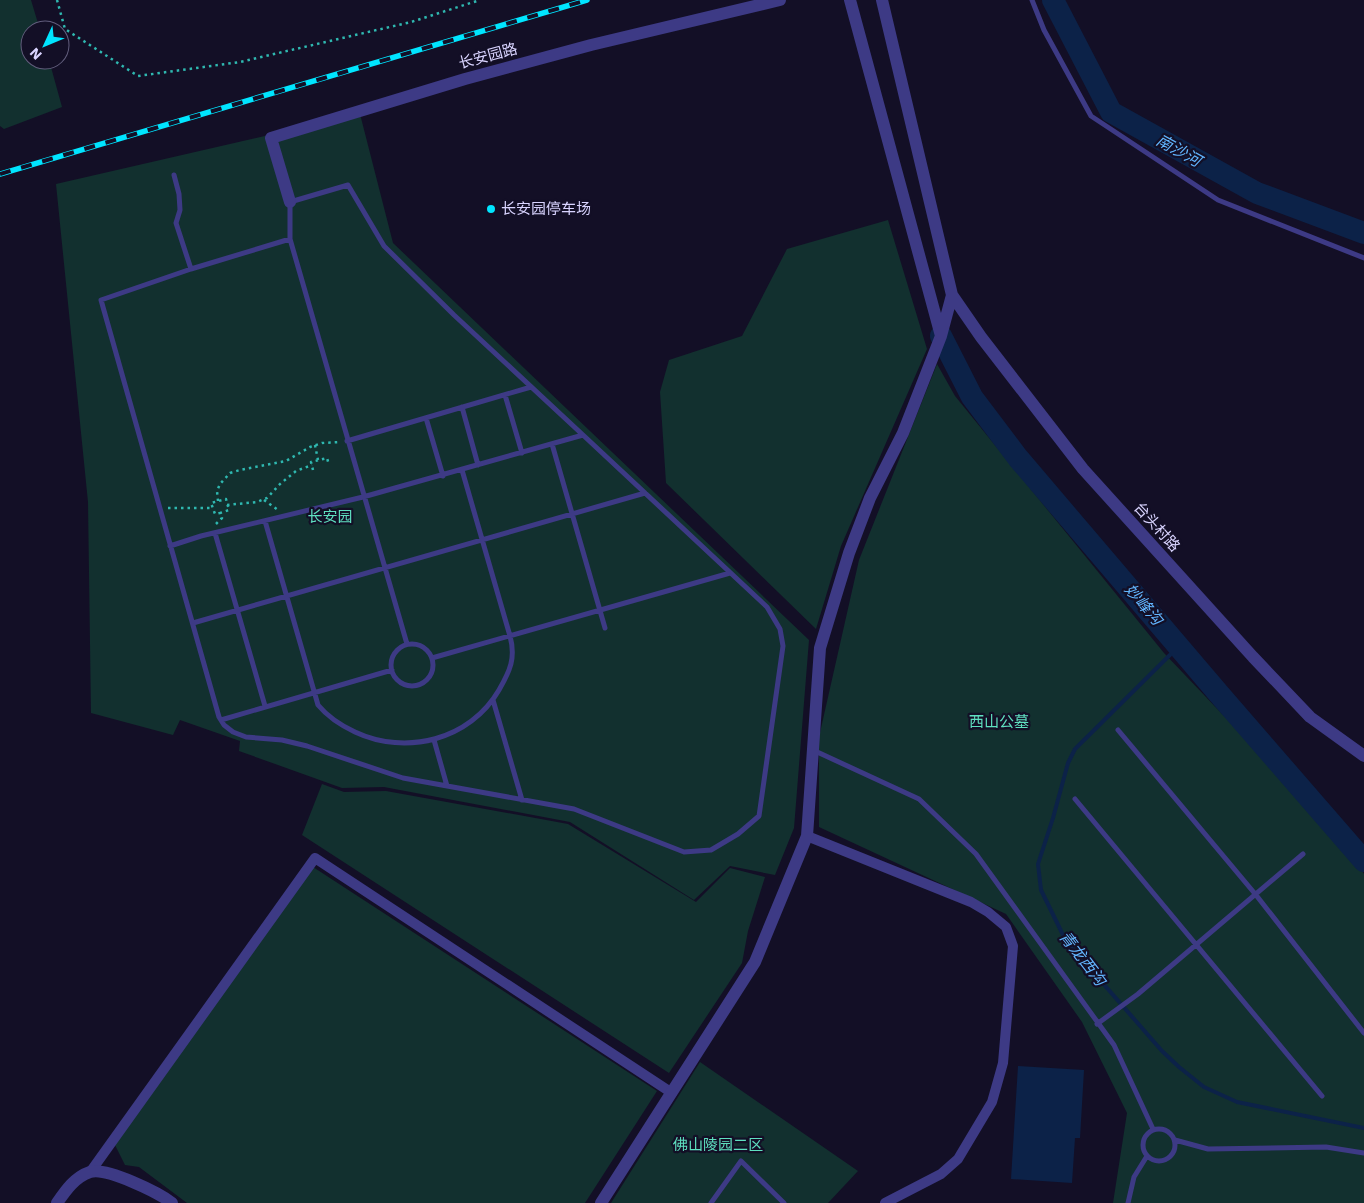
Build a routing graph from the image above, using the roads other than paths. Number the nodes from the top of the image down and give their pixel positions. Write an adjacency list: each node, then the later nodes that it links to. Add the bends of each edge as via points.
1 (780, 0): 6 (street, 长安园路, via 465,79 271,138)
2 (850, 0): 11 (street)
3 (882, 0): 10 (street)
4 (1032, 0): 8 (lane, via 1044,30 1091,116 1218,200)
5 (174, 175): 9 (lane, via 180,210 176,223)
6 (290, 202): 7 (lane); 12 (lane, via 348,185 384,246)
7 (290, 239): 9 (lane); 17 (lane)
8 (1364, 258)
9 (191, 269): 29 (lane, via 101,300)
10 (952, 295): 11 (street); 48 (street, 台头村路, via 1083,470 1310,717)
11 (941, 336): 47 (street, via 903,433 870,498 849,553 820,648)
12 (531, 387): 13 (lane); 16 (lane)
13 (505, 395): 14 (lane); 19 (lane)
14 (462, 407): 15 (lane); 20 (lane)
15 (426, 418): 17 (lane); 22 (lane)
16 (583, 435): 18 (lane); 23 (lane)
17 (347, 441): 24 (lane)
18 (552, 444): 19 (lane); 25 (lane)
19 (522, 453): 20 (lane)
20 (478, 466): 21 (lane)
21 (462, 470): 22 (lane); 28 (lane)
22 (443, 476): 24 (lane)
23 (645, 493): 25 (lane); 31 (lane)
24 (363, 497): 26 (lane); 30 (lane)
25 (572, 514): 28 (lane); 34 (lane)
26 (265, 521): 27 (lane); 32 (lane)
27 (215, 533): 29 (lane); 33 (lane)
28 (482, 540): 30 (lane); 37 (lane)
29 (170, 546): 35 (lane)
30 (384, 568): 32 (lane); 38 (lane)
31 (730, 573): 34 (lane); 51 (lane, via 767,607 780,629 783,646 759,816 753,823 711,850 684,852 574,809)
32 (287, 596): 33 (lane); 41 (lane)
33 (238, 610): 35 (lane); 43 (lane)
34 (600, 610): 36 (lane); 37 (lane)
35 (193, 623): 44 (lane)
36 (605, 628)
37 (510, 636): 39 (lane); 42 (lane, via 513,657)
38 (407, 644): 39 (lane, via 420,645); 40 (lane, via 395,652)
39 (432, 658): 40 (lane, via 431,674 415,686 401,683)
40 (392, 670): 41 (lane)
41 (315, 692): 43 (lane); 46 (lane, via 318,705 325,714 366,737 404,744)
42 (493, 700): 46 (lane, via 463,727); 51 (lane)
43 (266, 706): 44 (lane)
44 (221, 720): 49 (lane, via 233,732 246,738 282,740 403,778)
45 (1118, 730): 54 (lane)
46 (434, 740): 49 (lane)
47 (813, 750): 52 (street); 56 (lane, via 919,799 976,854)
48 (1364, 756)
49 (447, 786): 51 (lane)
50 (1075, 799): 55 (lane)
51 (522, 800)
52 (807, 836): 58 (street, via 755,962); 70 (street, via 971,902 1006,928 1013,946 1003,1063 992,1102 958,1159 940,1174)
53 (1303, 854): 54 (lane)
54 (1256, 895): 55 (lane); 57 (lane)
55 (1196, 945): 56 (lane); 59 (lane)
56 (1098, 1024): 60 (lane, via 1114,1045)
57 (1364, 1033)
58 (672, 1093): 64 (street, via 315,858); 67 (street)
59 (1322, 1096)
60 (1153, 1129): 61 (lane, via 1168,1131); 63 (lane, via 1143,1141)
61 (1175, 1140): 62 (lane, via 1208,1149 1326,1147); 63 (lane, via 1175,1150 1168,1159 1157,1161)
62 (1364, 1153)
63 (1147, 1156): 71 (lane, via 1134,1177)
64 (92, 1171): 65 (street, via 70,1184); 66 (street, via 116,1175)
65 (57, 1203)
66 (172, 1203)
67 (601, 1203)
68 (711, 1203): 69 (lane, via 741,1161)
69 (784, 1203)
70 (885, 1203)
71 (1128, 1203)

